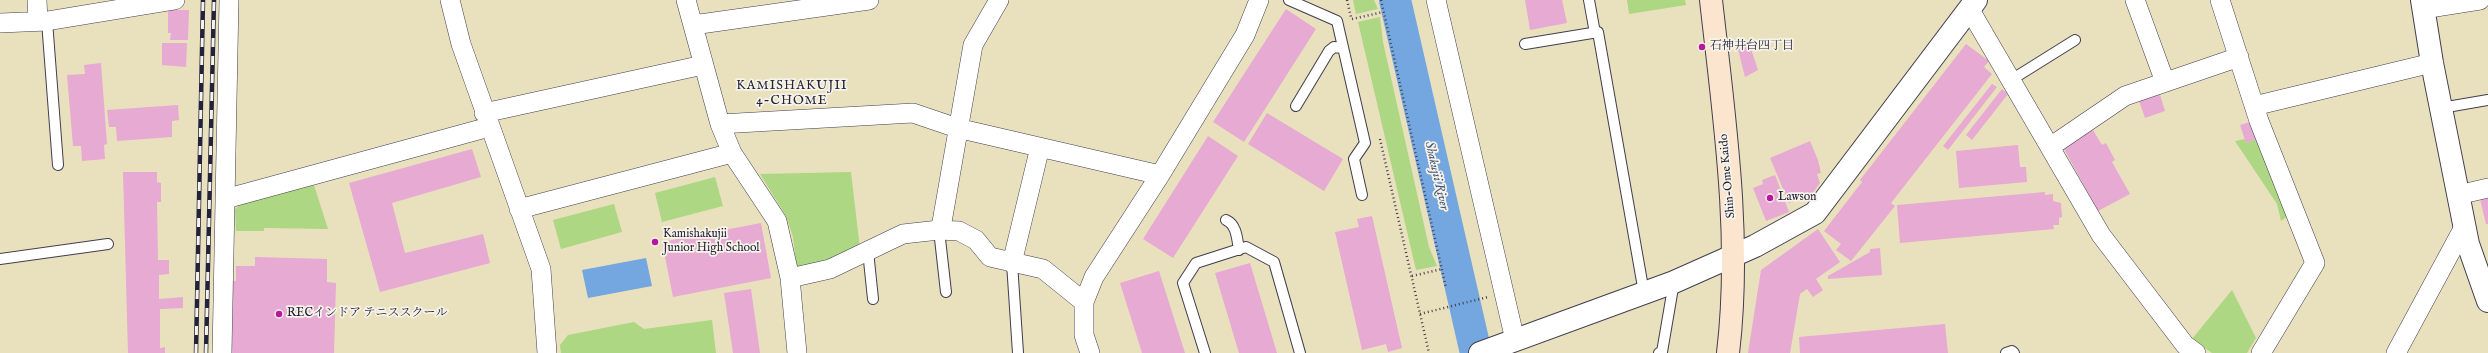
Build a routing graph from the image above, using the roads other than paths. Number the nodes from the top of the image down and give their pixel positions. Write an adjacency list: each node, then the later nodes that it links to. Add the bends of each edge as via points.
1 (37, 0): 19 (street)
2 (175, 0): 19 (street)
3 (229, 0): 46 (street)
4 (450, 0): 35 (street, via 461,44)
5 (686, 0): 21 (street)
6 (869, 0): 21 (street)
7 (998, 0): 37 (street, via 973,45)
8 (1252, 0): 9 (street)
9 (1259, 0): 42 (street, via 1245,35)
10 (1289, 0): 25 (lane, via 1337,20)
11 (1436, 0): 65 (street)
12 (1589, 0): 22 (lane)
13 (1710, 0): 54 (main road, Shin-Ome Kaido, via 1720,79)
14 (2135, 0): 30 (street)
15 (2220, 0): 26 (street)
16 (2480, 0): 17 (street)
17 (2423, 4): 27 (street)
18 (1973, 5): 29 (street); 54 (street, via 1815,213)
19 (42, 21): 20 (street); 41 (lane)
20 (0, 23)
21 (693, 25): 28 (street)
22 (1595, 33): 24 (lane); 61 (lane, via 1598,32)
23 (2075, 40): 29 (lane)
24 (1525, 44)
25 (1342, 48): 32 (lane, via 1334,47 1329,51); 45 (lane, via 1365,143 1354,159)
26 (2239, 57): 30 (street); 33 (street)
27 (2432, 63): 33 (street); 34 (street)
28 (703, 65): 35 (street); 36 (street)
29 (2011, 80): 39 (street)
30 (2165, 82): 39 (street, via 2125,96)
31 (2488, 100): 34 (lane)
32 (1296, 106)
33 (2254, 106): 79 (street, via 2315,264)
34 (2441, 108): 44 (street)
35 (487, 120): 46 (street); 47 (street)
36 (720, 124): 37 (street, via 913,113); 40 (street)
37 (957, 128): 38 (street); 50 (street)
38 (1040, 147): 42 (street); 56 (street)
39 (2050, 147): 78 (street, via 2101,235 2185,345)
40 (732, 153): 47 (street); 58 (street, via 777,221)
41 (58, 165)
42 (1160, 175): 64 (street, via 1094,277)
43 (2488, 188): 44 (street)
44 (2458, 195): 49 (street)
45 (1362, 196)
46 (225, 199): 67 (street)
47 (519, 209): 68 (street, via 541,270)
48 (1226, 220): 52 (lane, via 1232,222)
49 (2464, 227): 57 (street, via 2468,244); 80 (street)
50 (939, 230): 53 (street, via 903,234); 56 (street, via 959,231 976,240 990,257); 60 (lane)
51 (108, 244): 55 (lane)
52 (1239, 250): 72 (lane, via 1196,263 1183,283); 73 (lane, via 1246,247 1274,262)
53 (868, 251): 58 (street, via 830,269); 62 (lane)
54 (1734, 256): 59 (street); 75 (main road, Shin-Ome Kaido)
55 (0, 259)
56 (1012, 263): 64 (street, via 1043,269); 70 (lane)
57 (2482, 267): 63 (street)
58 (790, 278): 69 (street)
59 (1674, 282): 61 (street); 74 (lane, via 1662,352)
60 (946, 292)
61 (1644, 293): 65 (street)
62 (873, 299)
63 (2488, 301)
64 (1084, 302): 71 (street, via 1084,334)
65 (1515, 340): 66 (street)
66 (1487, 350)
67 (222, 353)
68 (547, 353)
69 (797, 353)
70 (1018, 353)
71 (1090, 353)
72 (1205, 353)
73 (1300, 353)
74 (1659, 353)
75 (1728, 353)
76 (2006, 353): 77 (lane)
77 (2014, 353)
78 (2196, 353)
79 (2261, 353)
80 (2396, 353)

